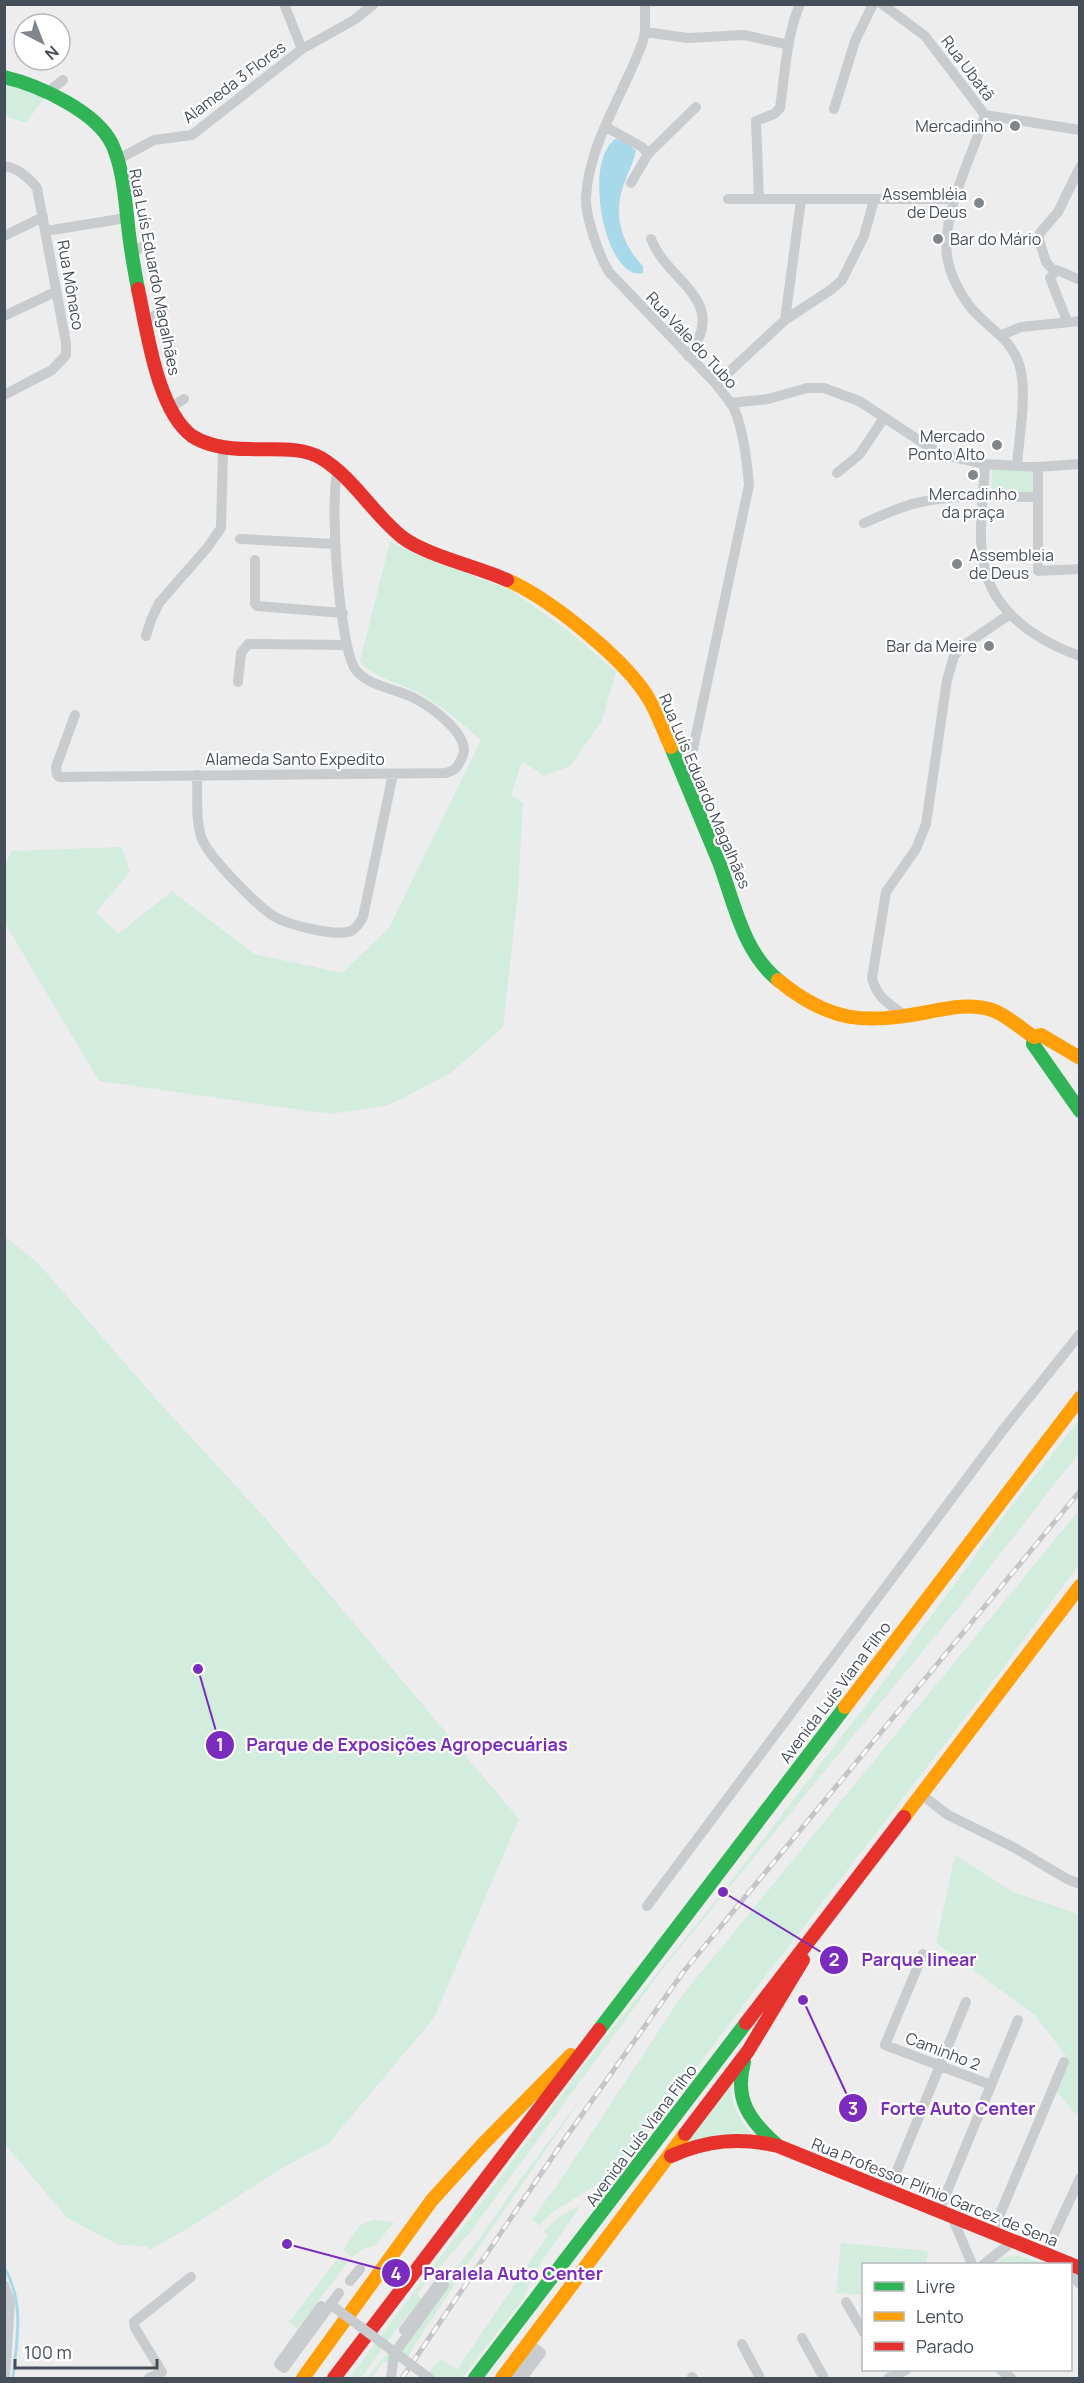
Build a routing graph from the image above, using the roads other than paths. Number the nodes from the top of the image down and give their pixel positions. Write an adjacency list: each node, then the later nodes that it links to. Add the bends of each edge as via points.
1 (284, 4): 9 (street)
2 (374, 4): 9 (street, Alameda 3 Flores)
3 (645, 4): 7 (street, Rua Vale do Tubo)
4 (800, 4): 8 (street)
5 (873, 4): 14 (street, via 855,41)
6 (882, 4): 15 (street, Rua Ubatã, via 925,36)
7 (645, 32): 8 (street, via 688,38 744,34); 16 (street, Rua Vale do Tubo)
8 (789, 45): 25 (street, via 780,108 756,121)
9 (302, 49): 19 (street, Alameda 3 Flores, via 192,135 154,140)
10 (4, 77): 12 (main road, Rua Luís Eduardo Magalhães, via 20,79)
11 (63, 80): 12 (street)
12 (48, 92): 19 (main road, Rua Luís Eduardo Magalhães, via 102,130 111,141)
13 (696, 107): 18 (street)
14 (834, 109)
15 (985, 115): 17 (street); 24 (street, Rua Ubatã)
16 (606, 127): 18 (street); 45 (street, Rua Vale do Tubo, via 589,174 586,200 601,259)
17 (1080, 130)
18 (648, 154): 22 (street)
19 (117, 160): 29 (main road, Rua Luís Eduardo Magalhães)
20 (4, 166): 28 (street, Rua Mônaco, via 23,175 37,188)
21 (1080, 167): 35 (street, via 1058,212 1040,232 1046,262)
22 (631, 183)
23 (728, 199): 25 (street)
24 (954, 199): 27 (street); 44 (street, Rua Ubatã, via 948,264 973,309)
25 (759, 200): 26 (street)
26 (801, 200): 27 (street); 40 (street)
27 (874, 200): 40 (street, via 864,236 842,279)
28 (43, 217): 30 (street, Rua Mônaco); 31 (street)
29 (126, 218): 30 (street); 34 (main road, Rua Luís Eduardo Magalhães)
30 (46, 231): 37 (street, Rua Mônaco)
31 (4, 236)
32 (651, 239): 45 (street, via 661,257 699,300 702,326 698,343)
33 (145, 244): 34 (street)
34 (132, 254): 43 (main road, Rua Luís Eduardo Magalhães)
35 (1054, 271): 36 (street); 41 (street, via 1050,278)
36 (1080, 280)
37 (55, 292): 39 (street); 47 (street, Rua Mônaco, via 66,355 52,370)
38 (160, 311): 43 (street)
39 (4, 316)
40 (785, 320): 46 (street)
41 (1067, 321): 42 (street); 44 (street, via 1021,327)
42 (1080, 321)
43 (146, 323): 50 (main road, Rua Luís Eduardo Magalhães)
44 (1002, 335): 55 (street, Rua Ubatã, via 1019,363 1023,380)
45 (688, 356): 46 (street, Rua Vale do Tubo)
46 (716, 384): 49 (street, Rua Vale do Tubo)
47 (4, 395)
48 (184, 399): 50 (street)
49 (730, 403): 51 (street, via 824,387 849,396); 75 (street, Rua Vale do Tubo, via 737,418 749,485)
50 (168, 409): 52 (main road, Rua Luís Eduardo Magalhães, via 194,440)
51 (884, 418): 53 (street, via 933,451); 58 (street, via 859,455)
52 (223, 449): 57 (main road, Rua Luís Eduardo Magalhães, via 289,450 315,455); 68 (street, via 221,528 159,603)
53 (985, 464): 55 (street); 59 (street)
54 (1080, 464): 56 (street)
55 (1017, 465): 56 (street)
56 (1038, 467): 60 (street)
57 (338, 469): 63 (street, Alameda Santo Expedito); 75 (main road, Rua Luís Eduardo Magalhães, via 404,538 521,586 573,623 643,688)
58 (837, 473)
59 (984, 497): 60 (street); 61 (street, via 921,502); 67 (street, via 983,562 987,577)
60 (1038, 497): 65 (street, via 1038,571)
61 (864, 523)
62 (240, 539): 63 (street)
63 (335, 544): 66 (street, Alameda Santo Expedito)
64 (255, 560): 66 (street, via 257,606)
65 (1080, 569)
66 (342, 613): 69 (street, Alameda Santo Expedito)
67 (1010, 614): 70 (street, via 1038,638); 76 (street, via 954,656 924,830 916,849 886,892 872,978 883,1000)
68 (146, 636)
69 (346, 645): 71 (street, via 248,644 241,652); 73 (street, Alameda Santo Expedito, via 361,675 421,702 463,740 465,750 453,771)
70 (1080, 656)
71 (238, 682)
72 (75, 716): 74 (street, Alameda Santo Expedito, via 56,767 59,777)
73 (393, 774): 74 (street, Alameda Santo Expedito); 74 (street, Alameda Santo Expedito, via 363,917 348,932 327,931 277,918 246,891 203,841 198,821)
74 (197, 775)
75 (686, 782): 76 (main road, Rua Luís Eduardo Magalhães, via 756,954 779,982 804,999 854,1019)
76 (907, 1017): 77 (main road, Rua Luís Eduardo Magalhães, via 962,1006 979,1007 992,1010)
77 (1034, 1037): 78 (main road, Rua Luís Eduardo Magalhães, via 1041,1035); 79 (main road, via 1033,1044 1040,1056)
78 (1080, 1058)
79 (1080, 1111)
80 (1080, 1334): 85 (street, via 995,1439)
81 (1080, 1398): 89 (main road, Avenida Luís Viana Filho)
82 (1080, 1586): 83 (main road, Avenida Luís Viana Filho)
83 (922, 1795): 84 (street, via 948,1815); 86 (main road, Avenida Luís Viana Filho)
84 (1080, 1884)
85 (647, 1906)
86 (833, 1911): 91 (main road, Avenida Luís Viana Filho); 127 (main road, Avenida Luís Viana Filho)
87 (923, 1954): 93 (street, Caminho 2, via 885,2045)
88 (966, 2002): 93 (street)
89 (617, 2007): 124 (main road, Avenida Luís Viana Filho, via 432,2200); 125 (main road, Avenida Luís Viana Filho)
90 (1018, 2020): 94 (street)
91 (748, 2051): 95 (main road, Rua Professor Plínio Garcez de Sena, via 740,2078 741,2100 759,2130); 96 (main road, Avenida Luís Viana Filho)
92 (1064, 2062): 100 (street)
93 (939, 2066): 94 (street, Caminho 2); 98 (street)
94 (991, 2085): 99 (street)
95 (778, 2146): 96 (main road, Rua Professor Plínio Garcez de Sena, via 741,2139 718,2140); 98 (main road, Rua Professor Plínio Garcez de Sena)
96 (668, 2158): 128 (main road, Avenida Luís Viana Filho)
97 (1080, 2178): 102 (street)
98 (889, 2190): 99 (main road, Rua Professor Plínio Garcez de Sena)
99 (946, 2214): 100 (main road, Rua Professor Plínio Garcez de Sena); 103 (street)
100 (992, 2232): 101 (main road, Rua Professor Plínio Garcez de Sena)
101 (1013, 2241): 102 (main road, Rua Professor Plínio Garcez de Sena); 104 (street)
102 (1045, 2254): 105 (main road, Rua Professor Plínio Garcez de Sena)
103 (971, 2263)
104 (986, 2263)
105 (1061, 2263)
106 (360, 2269): 108 (street)
107 (191, 2277): 123 (street, via 134,2322 162,2372)
108 (350, 2281)
109 (4, 2285): 122 (street, via 10,2302)
110 (339, 2293): 113 (street)
111 (430, 2300): 117 (street, via 407,2332 404,2330 440,2282 444,2285)
112 (846, 2302): 114 (street)
113 (325, 2305): 113 (street, via 279,2364 284,2368); 117 (street, bridge)
114 (862, 2330)
115 (802, 2338): 132 (street)
116 (742, 2344): 131 (street)
117 (394, 2354): 120 (street, bridge); 126 (street)
118 (535, 2355): 129 (street)
119 (904, 2371): 121 (street)
120 (425, 2378)
121 (888, 2378)
122 (5, 2379)
123 (149, 2379)
124 (303, 2379)
125 (334, 2379)
126 (391, 2379)
127 (475, 2379)
128 (502, 2379)
129 (514, 2379): 130 (street, via 536,2349 541,2353)
130 (522, 2379)
131 (760, 2379)
132 (824, 2379)

